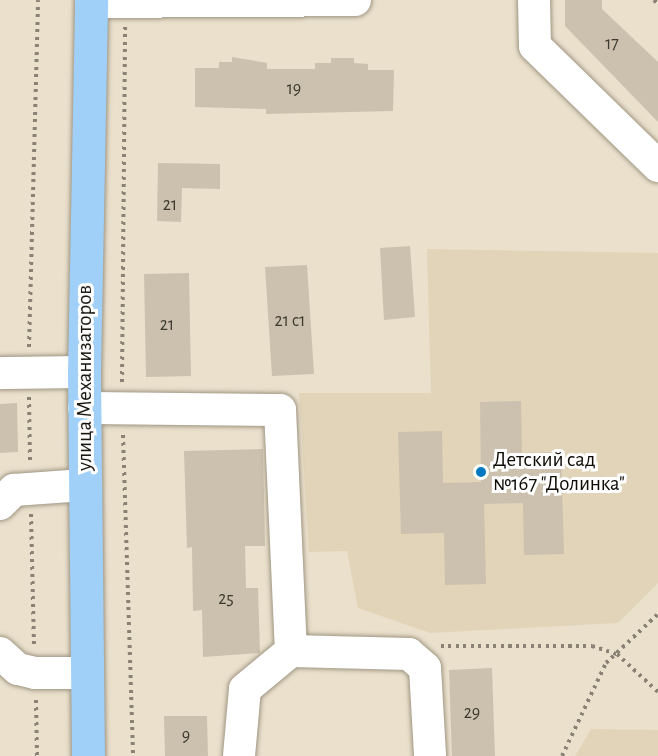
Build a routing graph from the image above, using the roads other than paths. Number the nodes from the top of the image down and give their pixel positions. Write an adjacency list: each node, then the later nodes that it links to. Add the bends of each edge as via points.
1 (355, 0): 4 (lane)
2 (534, 0): 5 (lane, via 535,46)
3 (91, 1): 4 (lane); 6 (main road, улица Механизаторов)
4 (132, 2)
5 (658, 166)
6 (84, 372): 7 (lane); 8 (main road, улица Механизаторов)
7 (0, 373)
8 (84, 408): 9 (main road, улица Механизаторов); 11 (lane, via 280,410)
9 (84, 486): 10 (lane, via 14,490); 13 (main road, улица Механизаторов)
10 (0, 504)
11 (291, 651): 15 (lane, via 245,689); 16 (lane, via 409,654 425,668)
12 (0, 653): 13 (lane, via 18,669)
13 (85, 673): 14 (main road, улица Механизаторов)
14 (88, 756)
15 (239, 756)
16 (430, 756)

